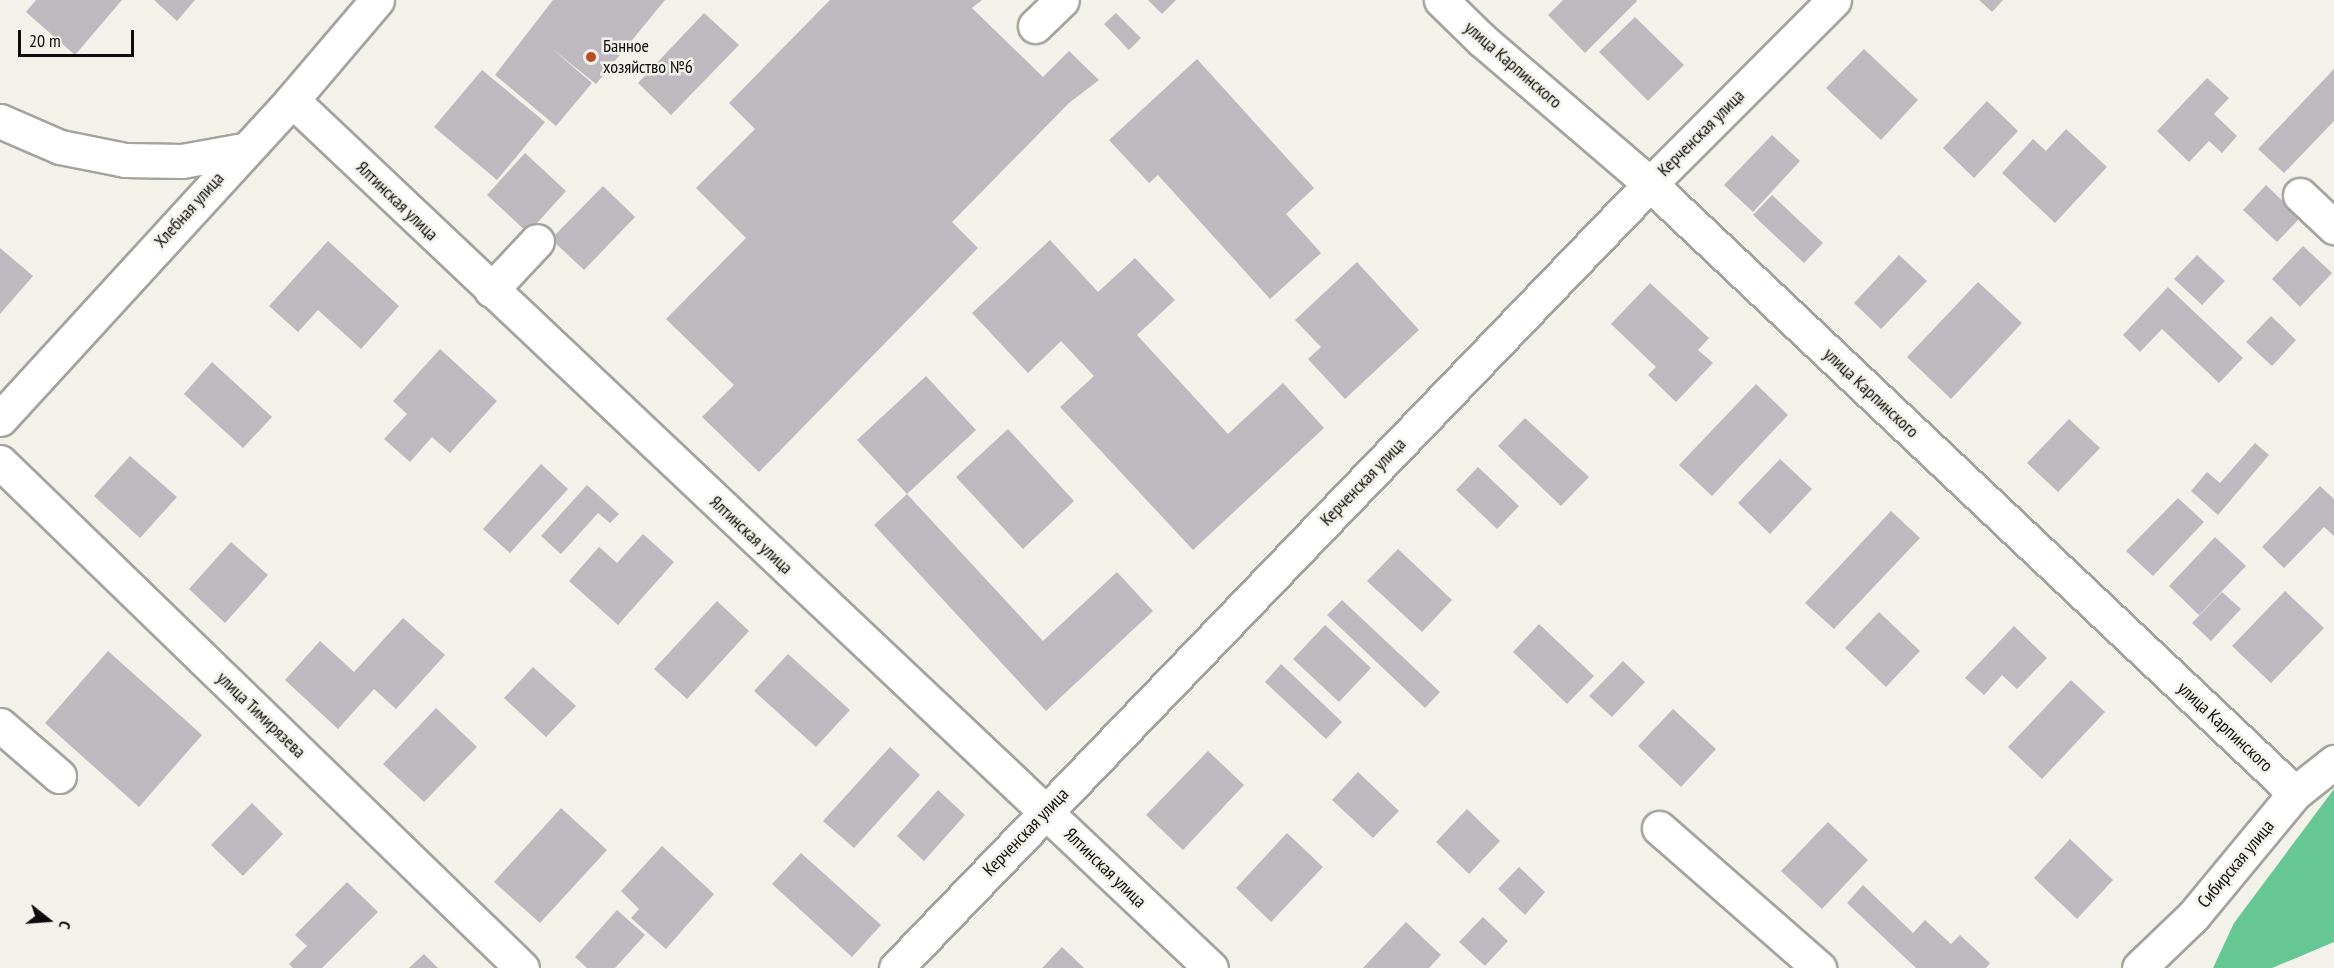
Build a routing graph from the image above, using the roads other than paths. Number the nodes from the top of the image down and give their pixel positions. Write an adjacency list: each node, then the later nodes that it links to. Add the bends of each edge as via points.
1 (376, 0): 6 (street, Хлебная улица)
2 (1062, 0): 5 (street)
3 (1441, 0): 9 (street, улица Карпинского)
4 (1834, 0): 9 (street, Керченская улица)
5 (1035, 26)
6 (292, 100): 8 (street, Хлебная улица); 13 (street, Ялтинская улица)
7 (0, 121): 8 (street, via 60,147 125,160 182,161)
8 (243, 150): 14 (street, Хлебная улица)
9 (1650, 184): 19 (street, улица Карпинского); 20 (street, Керченская улица)
10 (2300, 195): 11 (street)
11 (2334, 227)
12 (537, 241): 13 (street)
13 (491, 290): 20 (street, Ялтинская улица)
14 (0, 419)
15 (0, 462): 22 (street, улица Тимирязева)
16 (0, 725): 18 (street)
17 (2334, 762): 19 (street, Сибирская улица)
18 (59, 776)
19 (2295, 793): 26 (street, Сибирская улица, via 2194,915)
20 (1046, 811): 23 (street, Керченская улица); 24 (street, Ялтинская улица)
21 (1659, 828): 25 (street)
22 (522, 968)
23 (896, 968)
24 (1210, 968)
25 (1819, 968)
26 (2139, 968)

